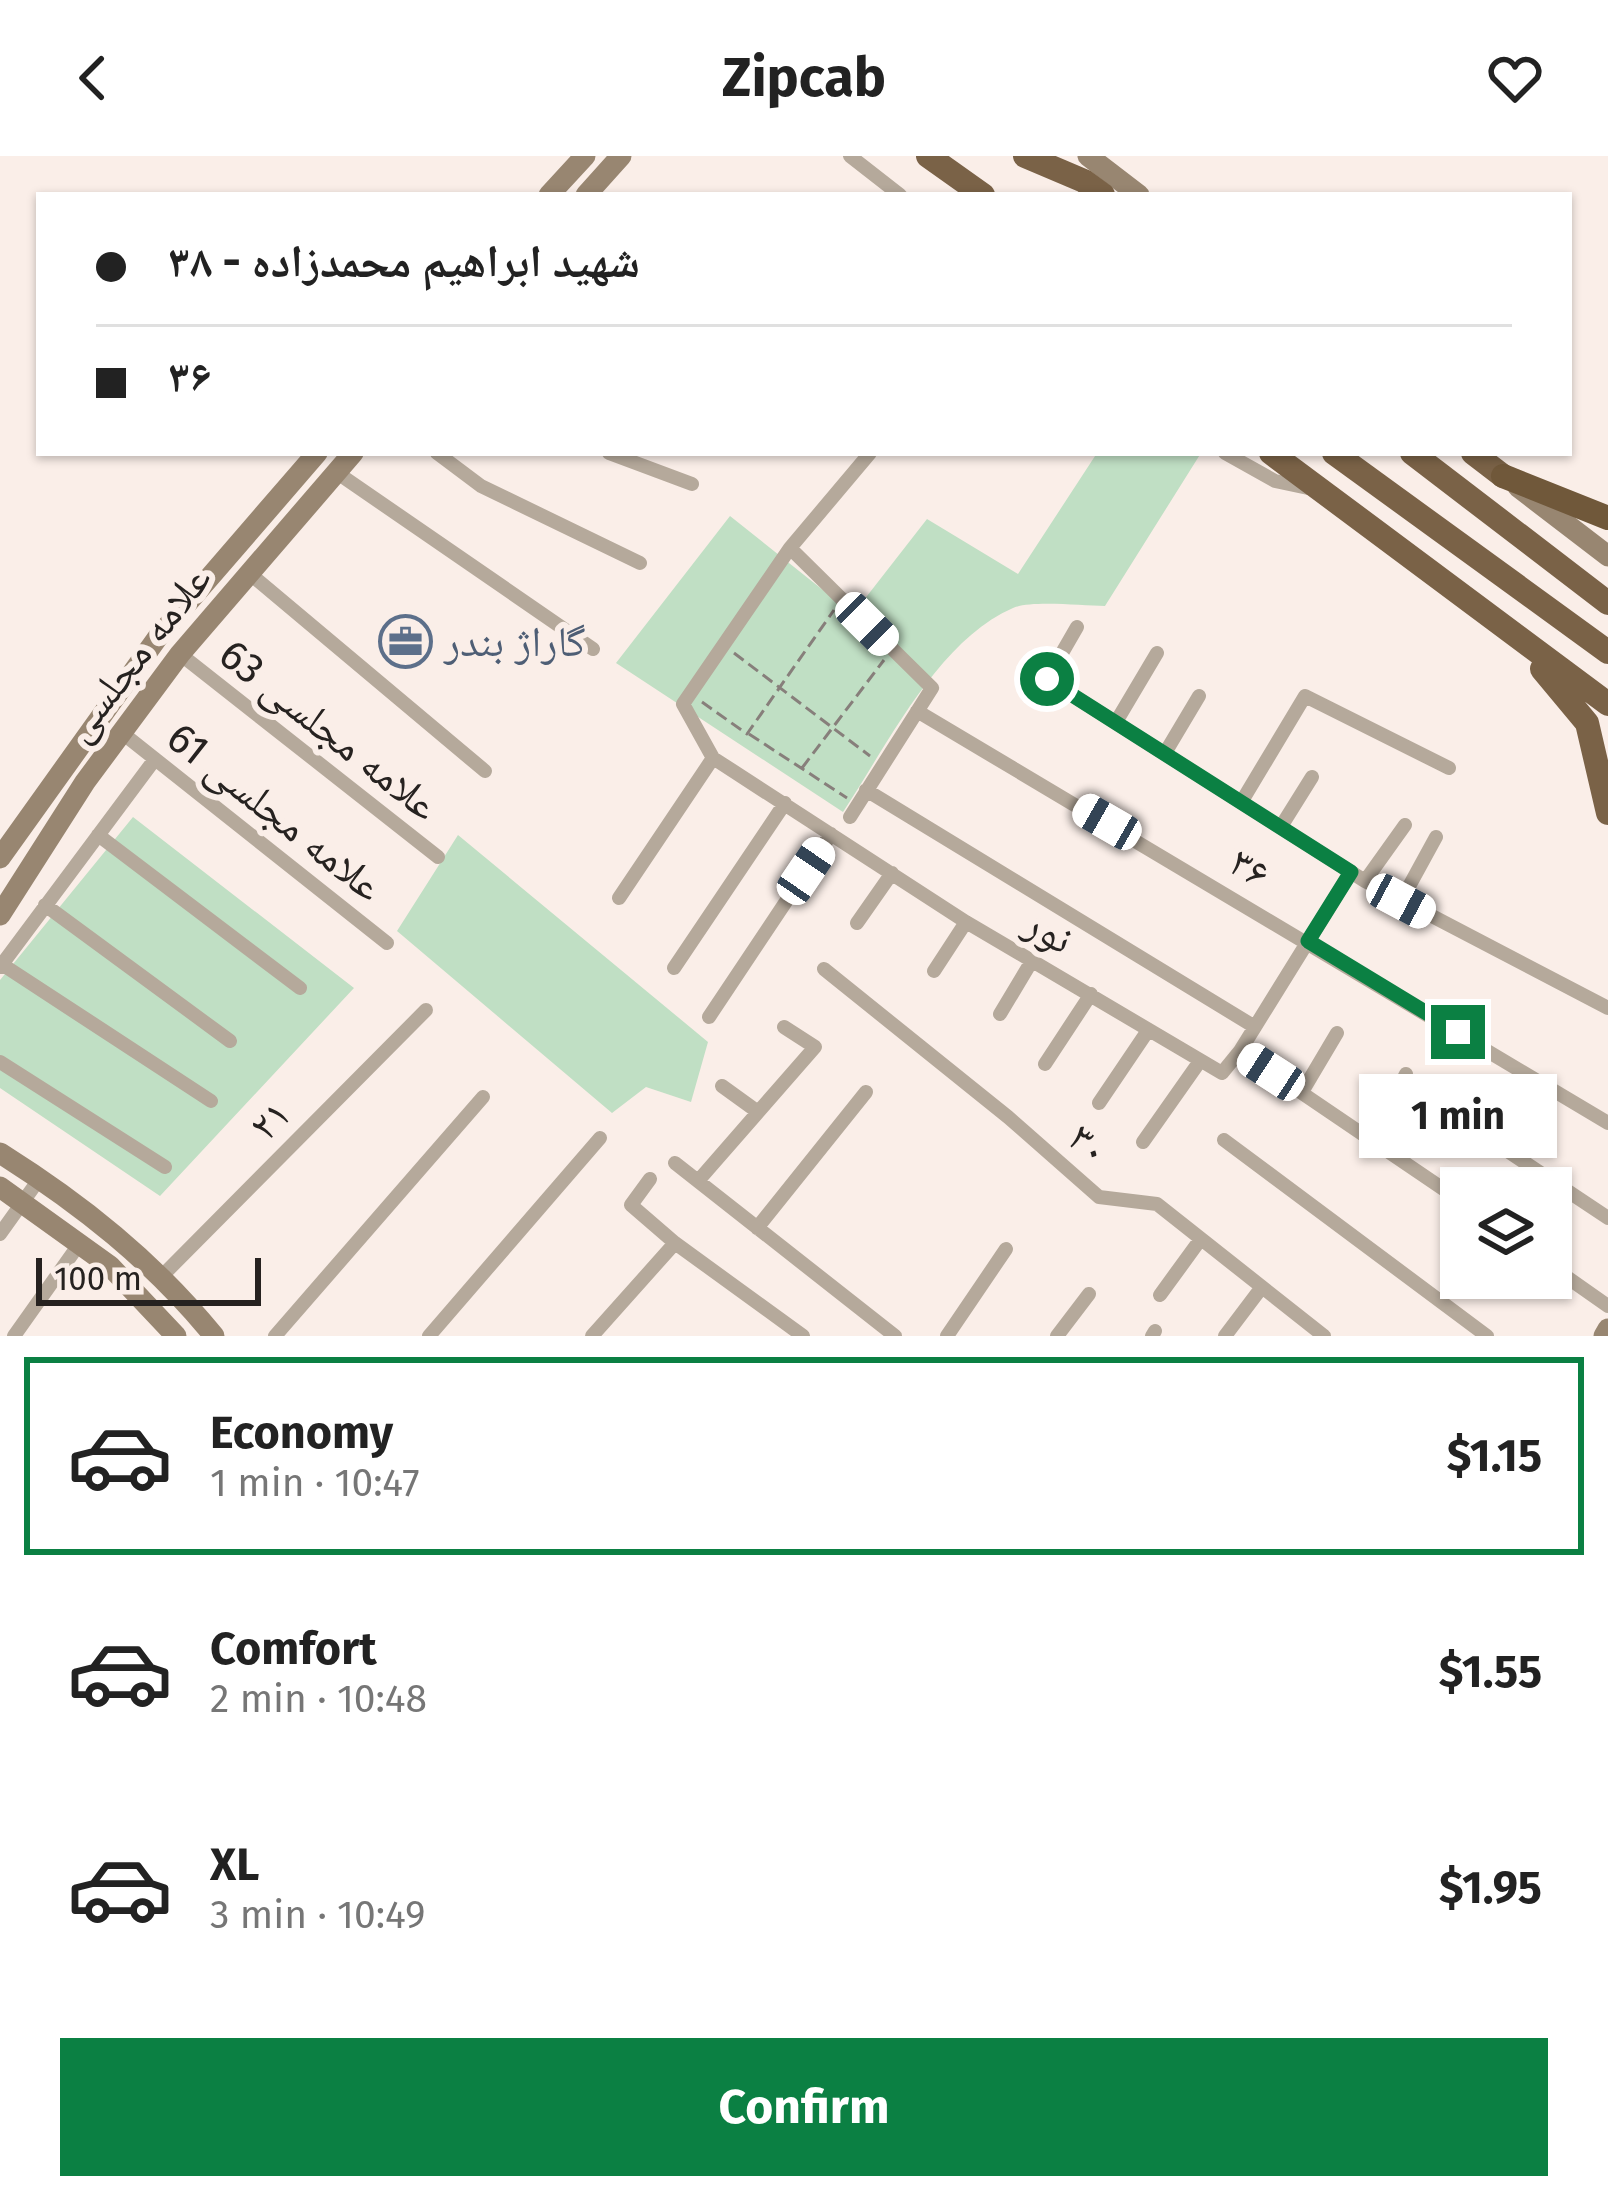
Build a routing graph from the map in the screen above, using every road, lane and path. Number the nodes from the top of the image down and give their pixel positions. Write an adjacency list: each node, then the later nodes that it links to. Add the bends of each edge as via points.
1 (585, 156): 8 (main road)
2 (850, 156): 10 (street)
3 (928, 156): 11 (highway)
4 (1016, 156): 12 (highway)
5 (1025, 156): 13 (highway)
6 (1088, 156): 14 (main road)
7 (617, 158): 9 (main road)
8 (553, 192)
9 (589, 192)
10 (895, 192)
11 (979, 192)
12 (1064, 192)
13 (1099, 192)
14 (1134, 192)
15 (314, 456): 29 (main road, علامه مجلسی)
16 (350, 456): 25 (main road, علامه مجلسی)
17 (441, 456): 34 (street, via 481,486)
18 (617, 456): 27 (street)
19 (867, 456): 32 (street)
20 (1230, 456): 28 (street, via 1276,481)
21 (1275, 456): 28 (highway)
22 (1338, 456): 43 (highway)
23 (1416, 456): 37 (highway)
24 (1477, 456): 26 (highway)
25 (336, 472): 31 (main road, علامه مجلسی); 41 (street)
26 (1503, 476): 30 (highway); 33 (main road)
27 (692, 484)
28 (1330, 494): 38 (highway)
29 (273, 502): 31 (main road); 75 (main road, علامه مجلسی, via 158,637)
30 (1608, 518)
31 (293, 520): 35 (main road, علامه مجلسی)
32 (790, 548): 36 (street); 40 (street)
33 (1608, 556)
34 (640, 563)
35 (249, 573): 45 (main road, علامه مجلسی); 63 (street)
36 (842, 598): 42 (street); 48 (path)
37 (1608, 603)
38 (1496, 619): 51 (highway); 69 (highway, via 1587,723)
39 (1077, 627): 47 (street)
40 (723, 645): 48 (path); 49 (street)
41 (593, 649)
42 (892, 649): 52 (street, via 932,688); 54 (path)
43 (1608, 652)
44 (1157, 653): 53 (street)
45 (179, 654): 55 (main road, علامه مجلسی); 76 (street, علامه مجلسی 63)
46 (1028, 667): 47 (street)
47 (1047, 679): 53 (street)
48 (781, 689): 54 (path); 56 (path)
49 (689, 693): 56 (path); 58 (street, via 683,704)
50 (1199, 696): 57 (street)
51 (1608, 704)
52 (917, 711): 60 (street); 86 (street, ۳۶)
53 (1116, 722): 57 (street)
54 (832, 728): 60 (path); 61 (path)
55 (122, 732): 59 (street, علامه مجلسی 61); 83 (main road, علامه مجلسی)
56 (747, 734): 61 (path)
57 (1166, 753): 66 (street)
58 (713, 758): 67 (street, نور); 80 (street)
59 (155, 759): 73 (street); 87 (street, علامه مجلسی 61)
60 (882, 765): 65 (street)
61 (802, 768): 68 (path)
62 (1449, 768): 66 (street, via 1305,696)
63 (485, 771)
64 (1312, 777): 70 (street)
65 (866, 790): 68 (street); 100 (street)
66 (1242, 801): 70 (street)
67 (785, 803): 72 (street, نور); 90 (street)
68 (854, 811)
69 (1608, 813)
70 (1282, 825): 77 (street)
71 (1405, 826): 79 (street)
72 (831, 834): 78 (street, نور); 98 (street)
73 (98, 835): 82 (street); 93 (street)
74 (1436, 837): 81 (street)
75 (0, 857)
76 (438, 857)
77 (1351, 872): 79 (street); 86 (street)
78 (892, 873): 84 (street, نور); 85 (street)
79 (1365, 881): 81 (street)
80 (619, 898)
81 (1401, 901): 95 (street)
82 (45, 905): 89 (street); 103 (street)
83 (0, 915)
84 (966, 922): 88 (street, نور); 92 (street)
85 (857, 923)
86 (1308, 941): 100 (street); 116 (street, ۳۶)
87 (387, 943)
88 (1033, 959): 94 (street, نور); 97 (street)
89 (1, 965): 113 (street)
90 (674, 968)
91 (824, 969): 134 (street, ۳۰, via 1099,1197 1157,1204)
92 (934, 971)
93 (300, 988)
94 (1091, 994): 101 (street, نور); 107 (street)
95 (1608, 1008)
96 (426, 1010): 138 (street, ۲۱)
97 (1000, 1015)
98 (709, 1017)
99 (784, 1027): 115 (street, via 815,1048)
100 (1255, 1027): 104 (street)
101 (1148, 1032): 106 (street, نور); 114 (street)
102 (1337, 1033): 111 (street)
103 (230, 1041)
104 (1240, 1052): 106 (street, via 1222,1073); 111 (street)
105 (0, 1061): 124 (street)
106 (1200, 1061): 121 (street)
107 (1045, 1064)
108 (1406, 1074): 119 (street)
109 (722, 1086): 115 (street)
110 (866, 1092): 132 (street)
111 (1302, 1092): 119 (street)
112 (483, 1097): 147 (street)
113 (211, 1102)
114 (1099, 1103)
115 (758, 1112): 127 (street)
116 (1608, 1123)
117 (1467, 1124): 131 (street)
118 (600, 1138): 148 (street)
119 (1373, 1138): 128 (street)
120 (1224, 1140): 156 (street)
121 (1143, 1142)
122 (0, 1153): 125 (main road)
123 (675, 1163): 127 (street)
124 (164, 1167)
125 (40, 1178): 130 (street); 138 (main road)
126 (650, 1179): 136 (street, via 631,1205)
127 (698, 1181): 132 (street)
128 (1440, 1186)
129 (0, 1187): 130 (main road)
130 (23, 1202): 133 (street); 135 (main road)
131 (1608, 1218)
132 (757, 1228): 151 (street)
133 (0, 1234)
134 (1200, 1240): 140 (street, ۳۰); 142 (street)
135 (80, 1243): 144 (street); 145 (main road)
136 (674, 1243): 149 (street); 150 (street)
137 (1006, 1249): 152 (street)
138 (161, 1277): 146 (main road)
139 (1572, 1281): 143 (street)
140 (1262, 1287): 154 (street); 155 (street, ۳۰)
141 (1089, 1294): 153 (street)
142 (1160, 1295)
143 (1608, 1306)
144 (14, 1336)
145 (176, 1336)
146 (214, 1336)
147 (275, 1336)
148 (429, 1336)
149 (592, 1336)
150 (803, 1336)
151 (895, 1336)
152 (947, 1336)
153 (1058, 1336)
154 (1225, 1336)
155 (1323, 1336)
156 (1486, 1336)

